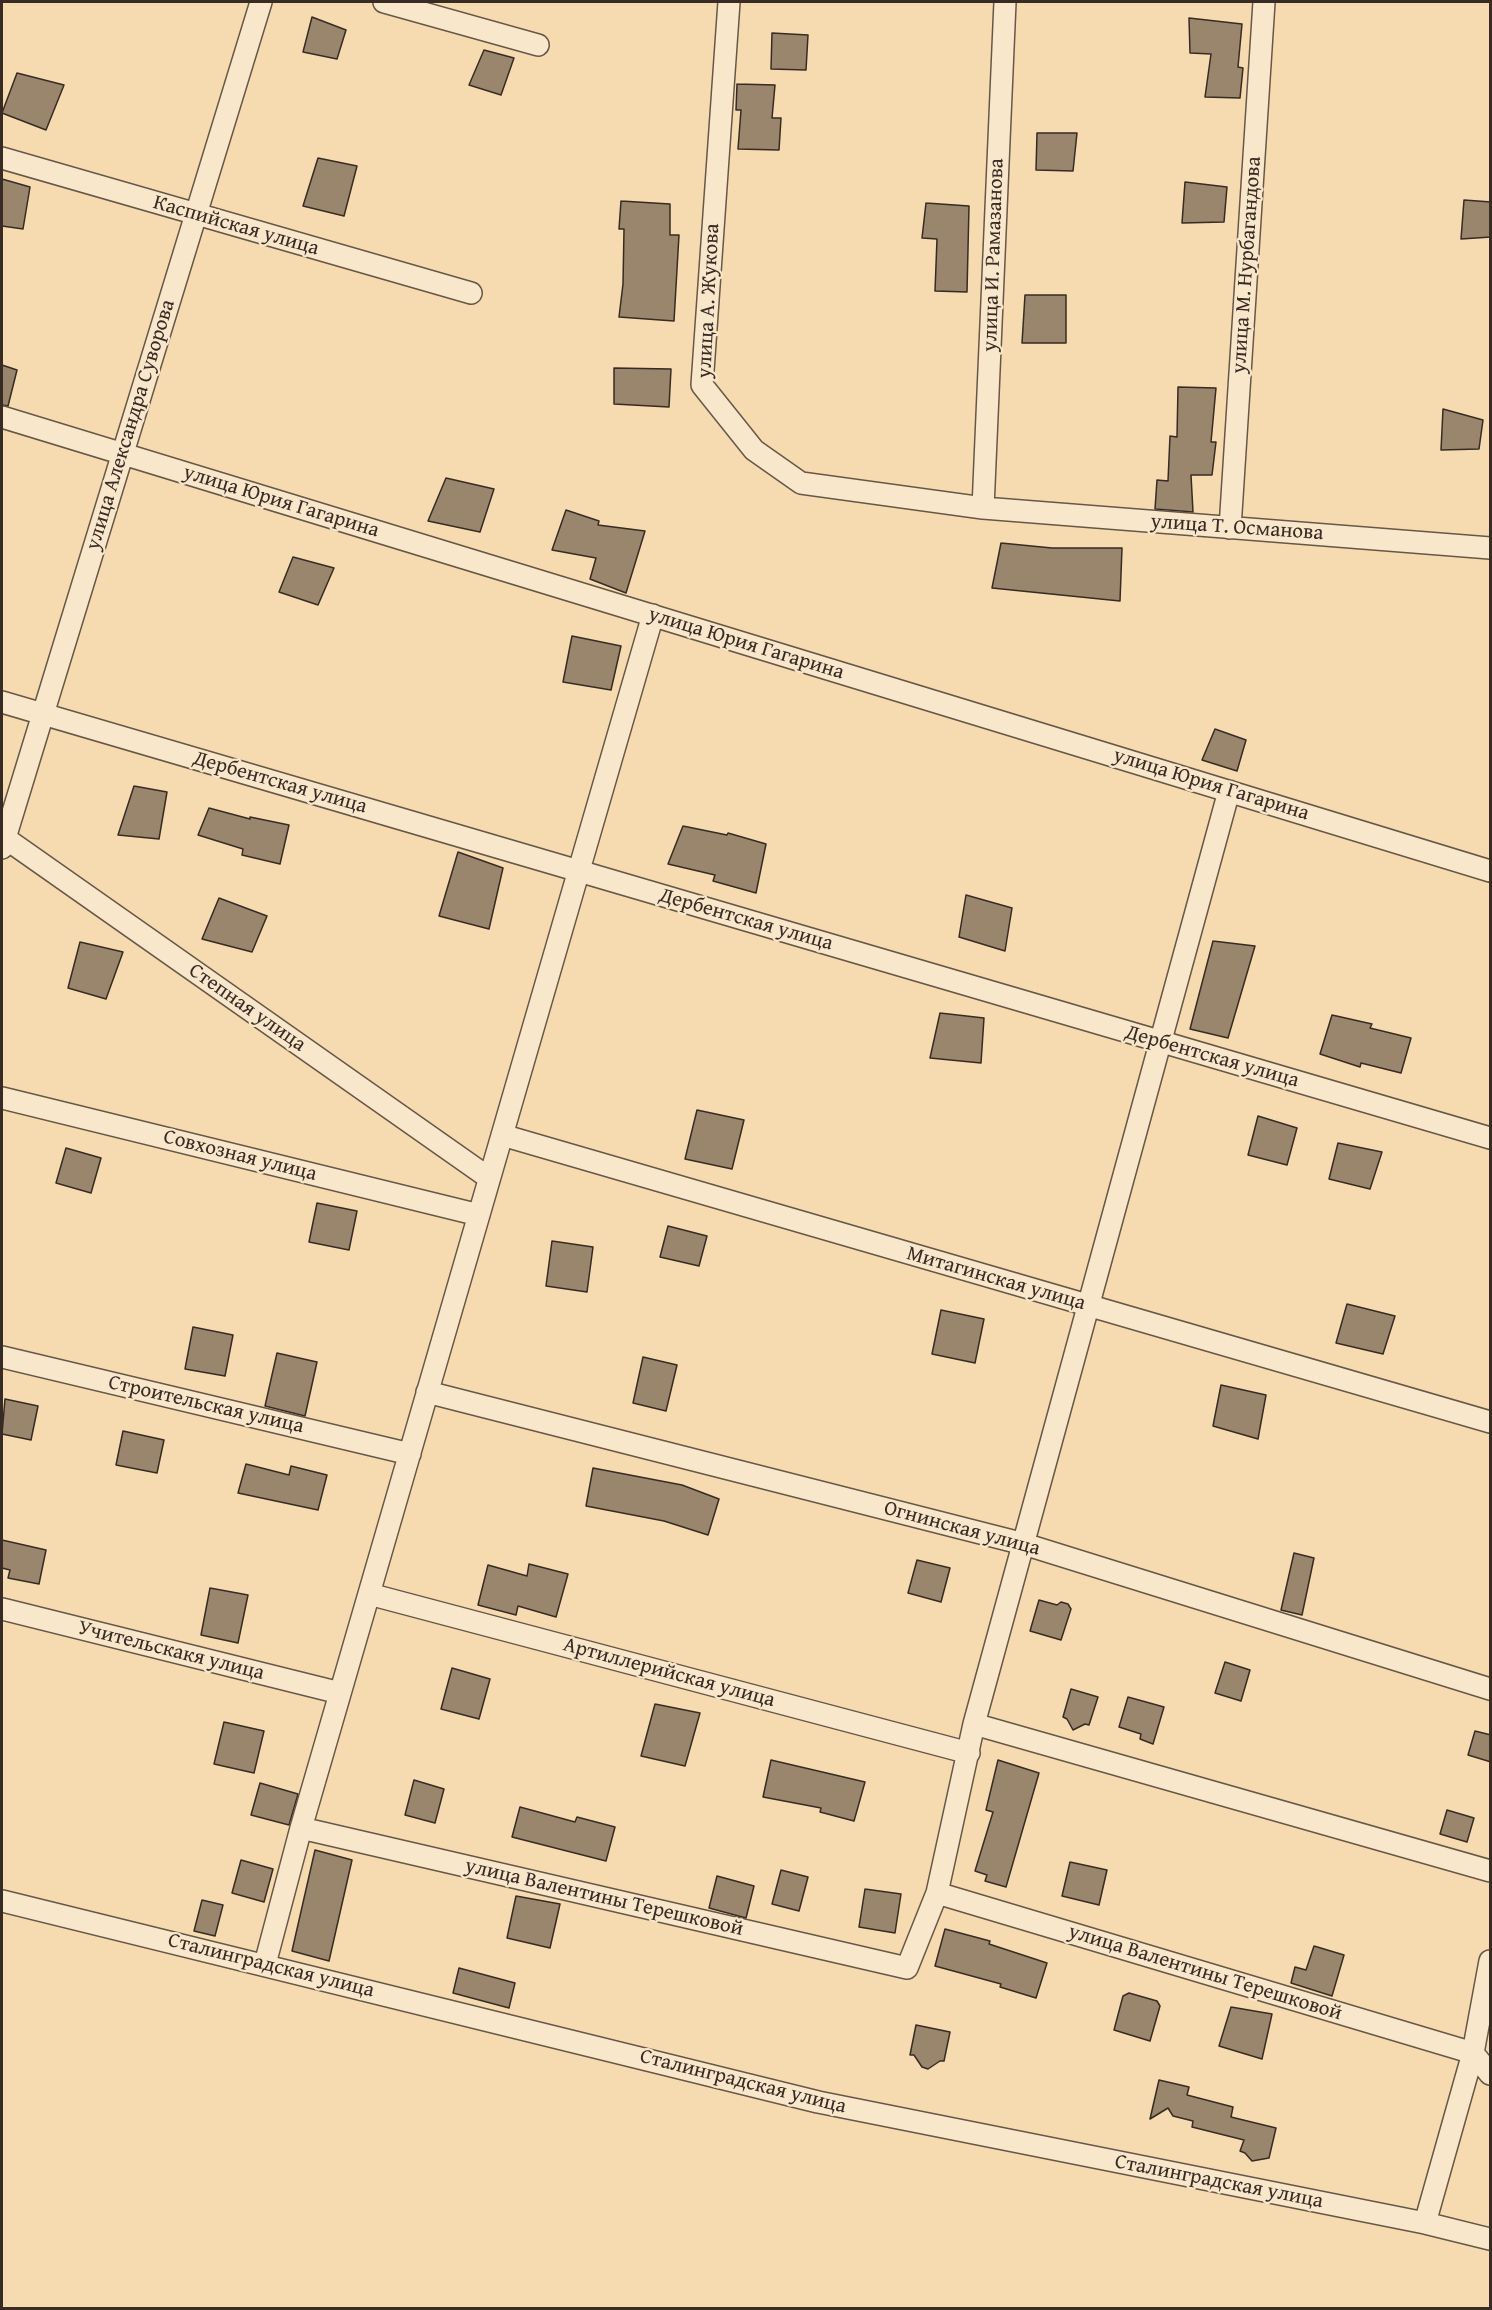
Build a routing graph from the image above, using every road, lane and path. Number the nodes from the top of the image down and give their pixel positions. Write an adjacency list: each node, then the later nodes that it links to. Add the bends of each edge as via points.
1 (261, 2): 8 (street, улица Александра Суворова)
2 (384, 2): 6 (street)
3 (729, 2): 12 (street, улица А. Жукова, via 702,385 754,450 801,483)
4 (1005, 2): 12 (street, улица И. Рамазанова)
5 (1264, 2): 13 (street, улица М. Нурбагандова)
6 (538, 45)
7 (2, 158): 8 (street, Каспийская улица)
8 (196, 214): 9 (street, Каспийская улица); 11 (street, улица Александра Суворова)
9 (471, 293)
10 (2, 417): 11 (street, улица Юрия Гагарина)
11 (122, 453): 15 (street, улица Юрия Гагарина); 17 (street, улица Александра Суворова)
12 (983, 508): 13 (street, улица Т. Османова)
13 (1230, 528): 14 (street, улица Т. Османова)
14 (1491, 548)
15 (653, 615): 18 (street, улица Юрия Гагарина); 20 (street)
16 (2, 702): 17 (street, Дербентская улица)
17 (43, 714): 19 (street, улица Александра Суворова); 20 (street, Дербентская улица)
18 (1229, 791): 21 (street, улица Юрия Гагарина); 22 (street)
19 (3, 843): 26 (street, Степная улица)
20 (579, 871): 22 (street, Дербентская улица); 24 (street)
21 (1491, 871)
22 (1160, 1042): 25 (street, Дербентская улица); 28 (street)
23 (2, 1098): 27 (street, Совхозная улица)
24 (502, 1135): 26 (street); 28 (street, Митагинская улица)
25 (1491, 1138)
26 (489, 1178): 27 (street)
27 (479, 1215): 30 (street)
28 (1089, 1305): 31 (street, Митагинская улица); 33 (street)
29 (2, 1357): 32 (street, Строительская улица)
30 (427, 1392): 32 (street); 33 (street, Огнинская улица)
31 (1491, 1422)
32 (410, 1454): 34 (street)
33 (1024, 1544): 36 (street, Огнинская улица); 38 (street)
34 (369, 1594): 37 (street); 39 (street, Артиллерийская улица)
35 (2, 1609): 37 (street, Учительскакя улица)
36 (1491, 1689)
37 (340, 1693): 40 (street)
38 (974, 1724): 39 (street); 41 (street)
39 (969, 1753): 42 (street)
40 (301, 1828): 42 (street, улица Валентины Терешковой, via 907,1968); 45 (street)
41 (1491, 1871)
42 (938, 1893): 46 (street, улица Валентины Терешковой)
43 (2, 1900): 45 (street, Сталинградская улица)
44 (1491, 1961): 46 (street)
45 (265, 1964): 48 (street, Сталинградская улица, via 818,2102)
46 (1473, 2053): 47 (street); 48 (street)
47 (1491, 2074)
48 (1425, 2223): 49 (street, Сталинградская улица)
49 (1491, 2239)

